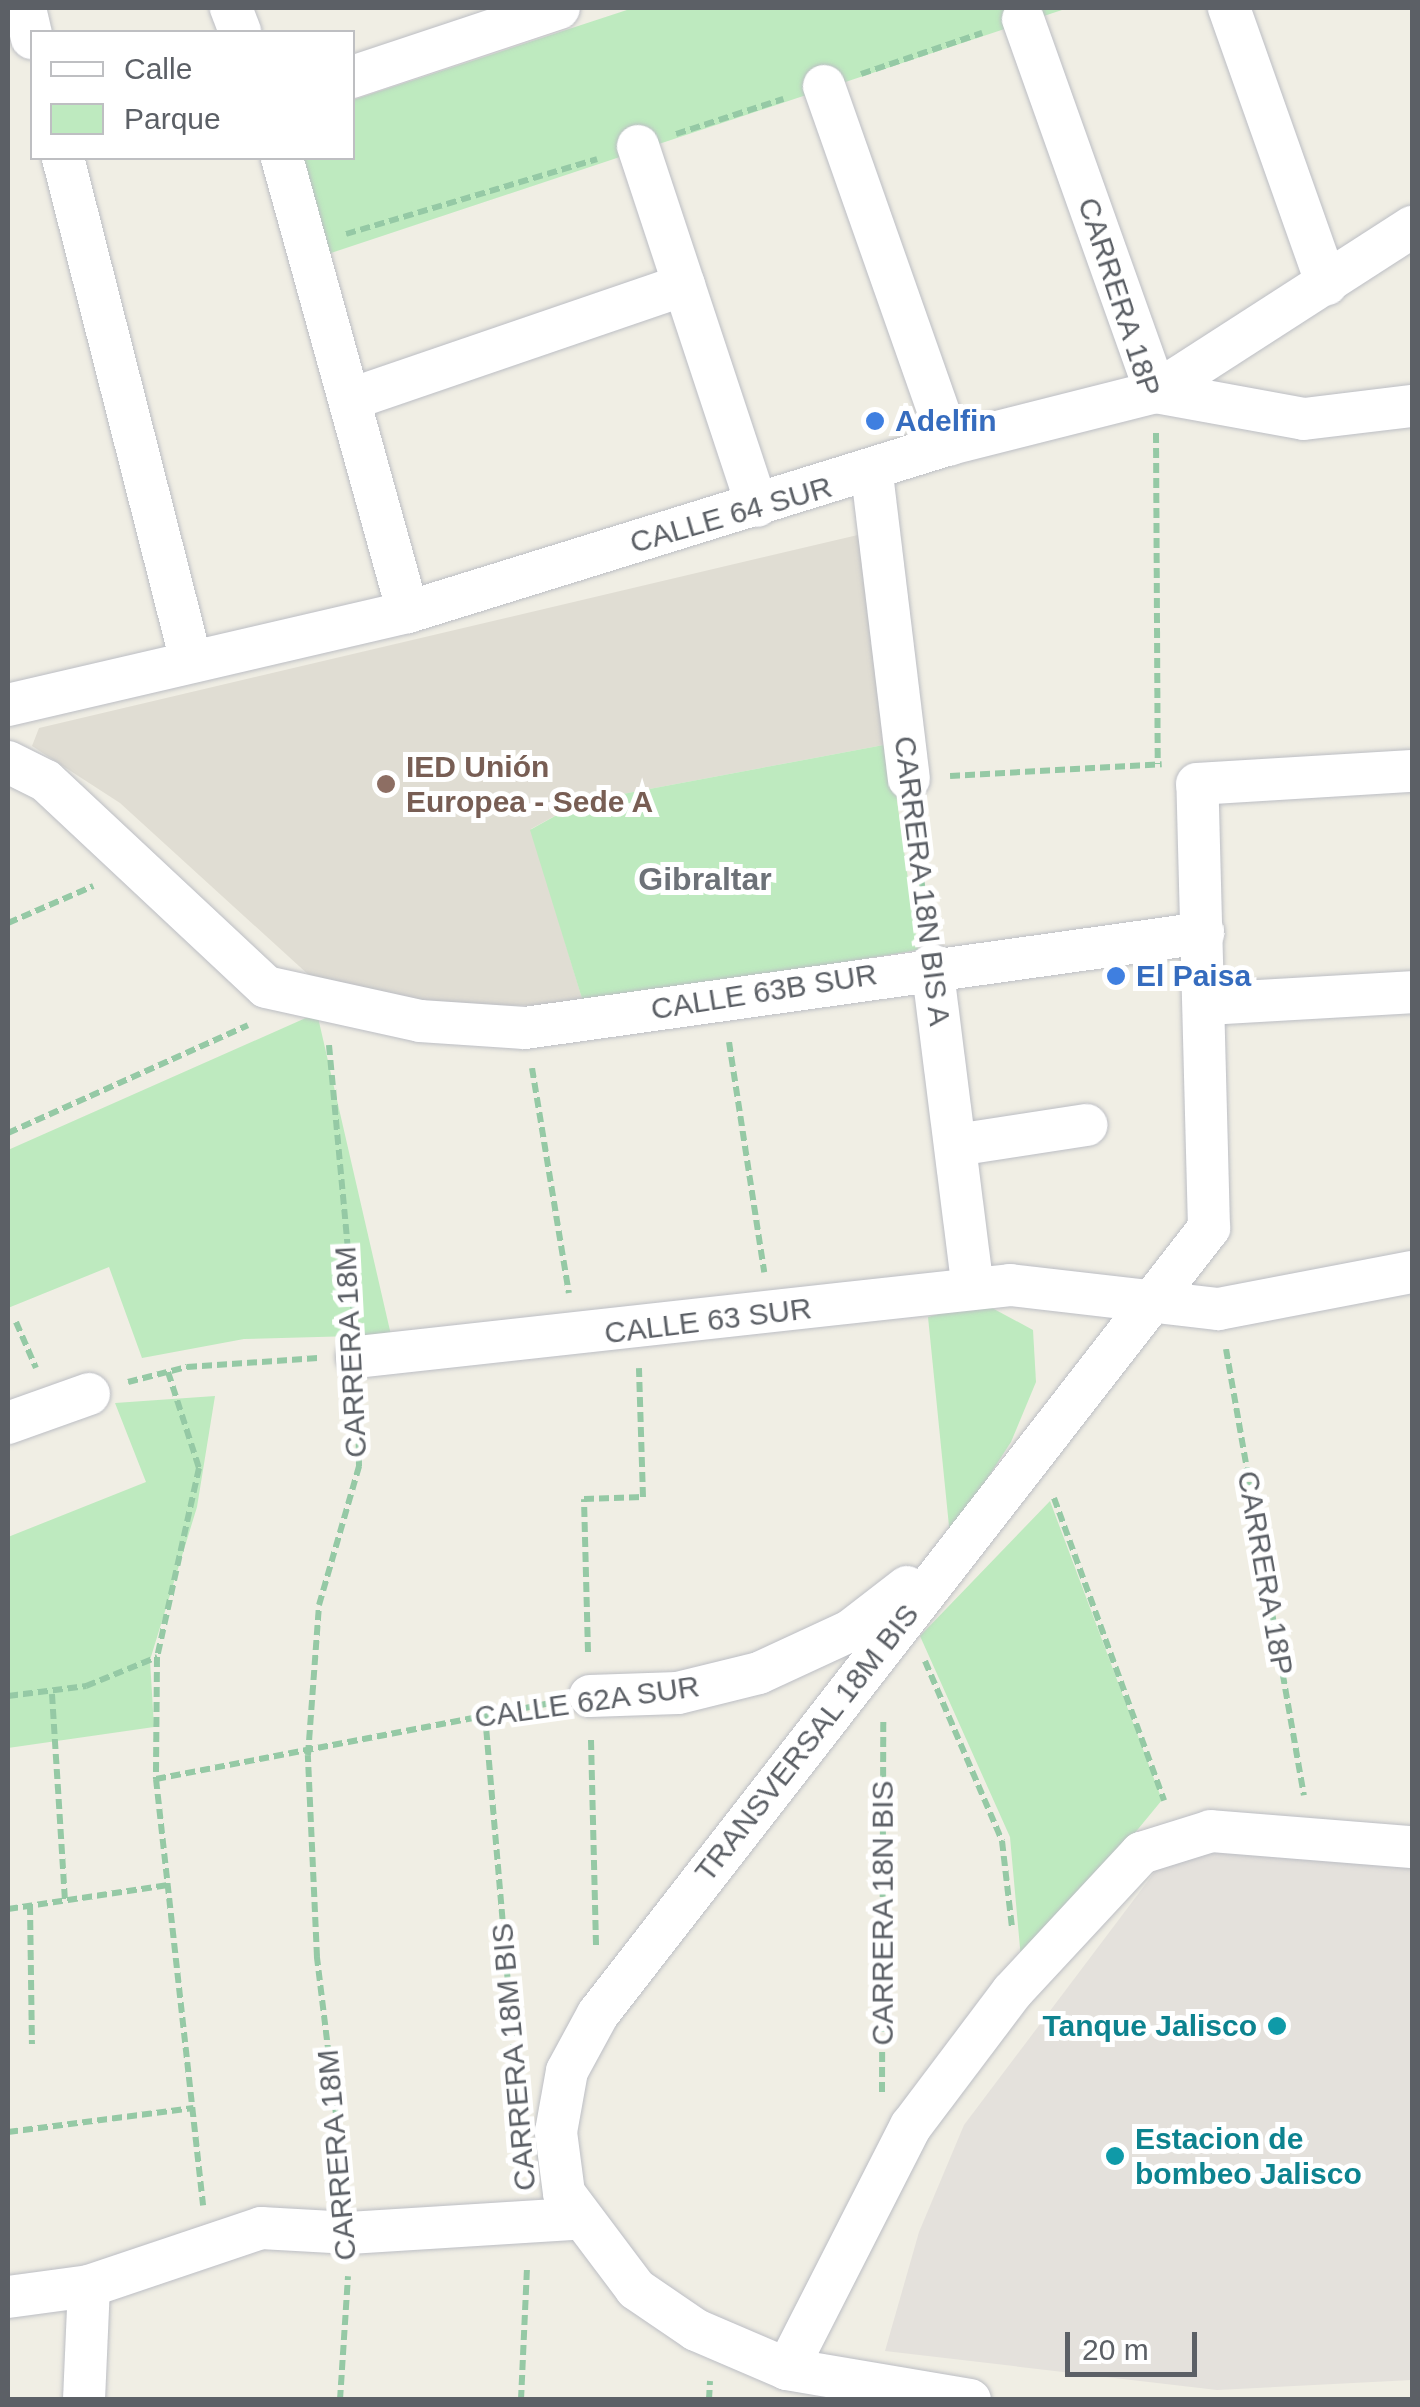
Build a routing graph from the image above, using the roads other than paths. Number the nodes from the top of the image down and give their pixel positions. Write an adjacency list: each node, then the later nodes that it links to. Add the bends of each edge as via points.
1 (559, 8): 4 (street)
2 (1230, 8): 10 (street)
3 (1024, 19): 12 (street, CARRERA 18P)
4 (355, 76)
5 (824, 86): 15 (street)
6 (638, 146): 11 (street)
7 (64, 160): 19 (street)
8 (283, 160): 13 (street)
9 (1412, 228): 10 (street, CALLE 64 SUR)
10 (1327, 284): 12 (street, CALLE 64 SUR)
11 (684, 285): 13 (street); 17 (street)
12 (1156, 392): 14 (street, via 1304,419); 15 (street, CALLE 64 SUR)
13 (352, 399): 18 (street)
14 (1412, 406)
15 (950, 444): 16 (street, CALLE 64 SUR)
16 (872, 474): 17 (street, CALLE 64 SUR); 23 (street, CARRERA 18N BIS A)
17 (758, 506): 18 (street, CALLE 64 SUR)
18 (408, 612): 19 (street, CALLE 64 SUR)
19 (190, 661): 20 (street, CALLE 64 SUR)
20 (8, 705)
21 (8, 762): 25 (street, CALLE 63B SUR, via 46,780 266,987 316,1001 525,1028)
22 (1412, 772): 24 (street, via 1197,784)
23 (908, 778)
24 (1204, 933): 25 (street, CALLE 63B SUR); 27 (street)
25 (932, 965): 29 (street, CARRERA 18N BIS A)
26 (1412, 992): 27 (street)
27 (1206, 1004): 32 (street, via 1214,1200 1202,1240)
28 (1086, 1124): 29 (street)
29 (956, 1145): 31 (street, CARRERA 18N BIS A)
30 (1412, 1272): 32 (street, CALLE 63 SUR, via 1219,1309)
31 (974, 1288): 32 (street, CALLE 63 SUR); 33 (street, CALLE 63 SUR)
32 (1154, 1305): 36 (street, TRANSVERSAL 18M BIS)
33 (357, 1358)
34 (89, 1394): 35 (street)
35 (8, 1423)
36 (976, 1527): 37 (street, CALLE 62A SUR, via 864,1620 804,1656 678,1692); 39 (street, TRANSVERSAL 18M BIS, via 580,2043 556,2132)
37 (590, 1696)
38 (1412, 1847): 42 (street, via 1175,1836 1141,1853 1012,1992 912,2126)
39 (574, 2219): 40 (street, via 350,2234 261,2228); 42 (street, via 613,2268 668,2312)
40 (89, 2286): 41 (street); 43 (street)
41 (8, 2297)
42 (786, 2369): 44 (street)
43 (84, 2400)
44 (970, 2400)

